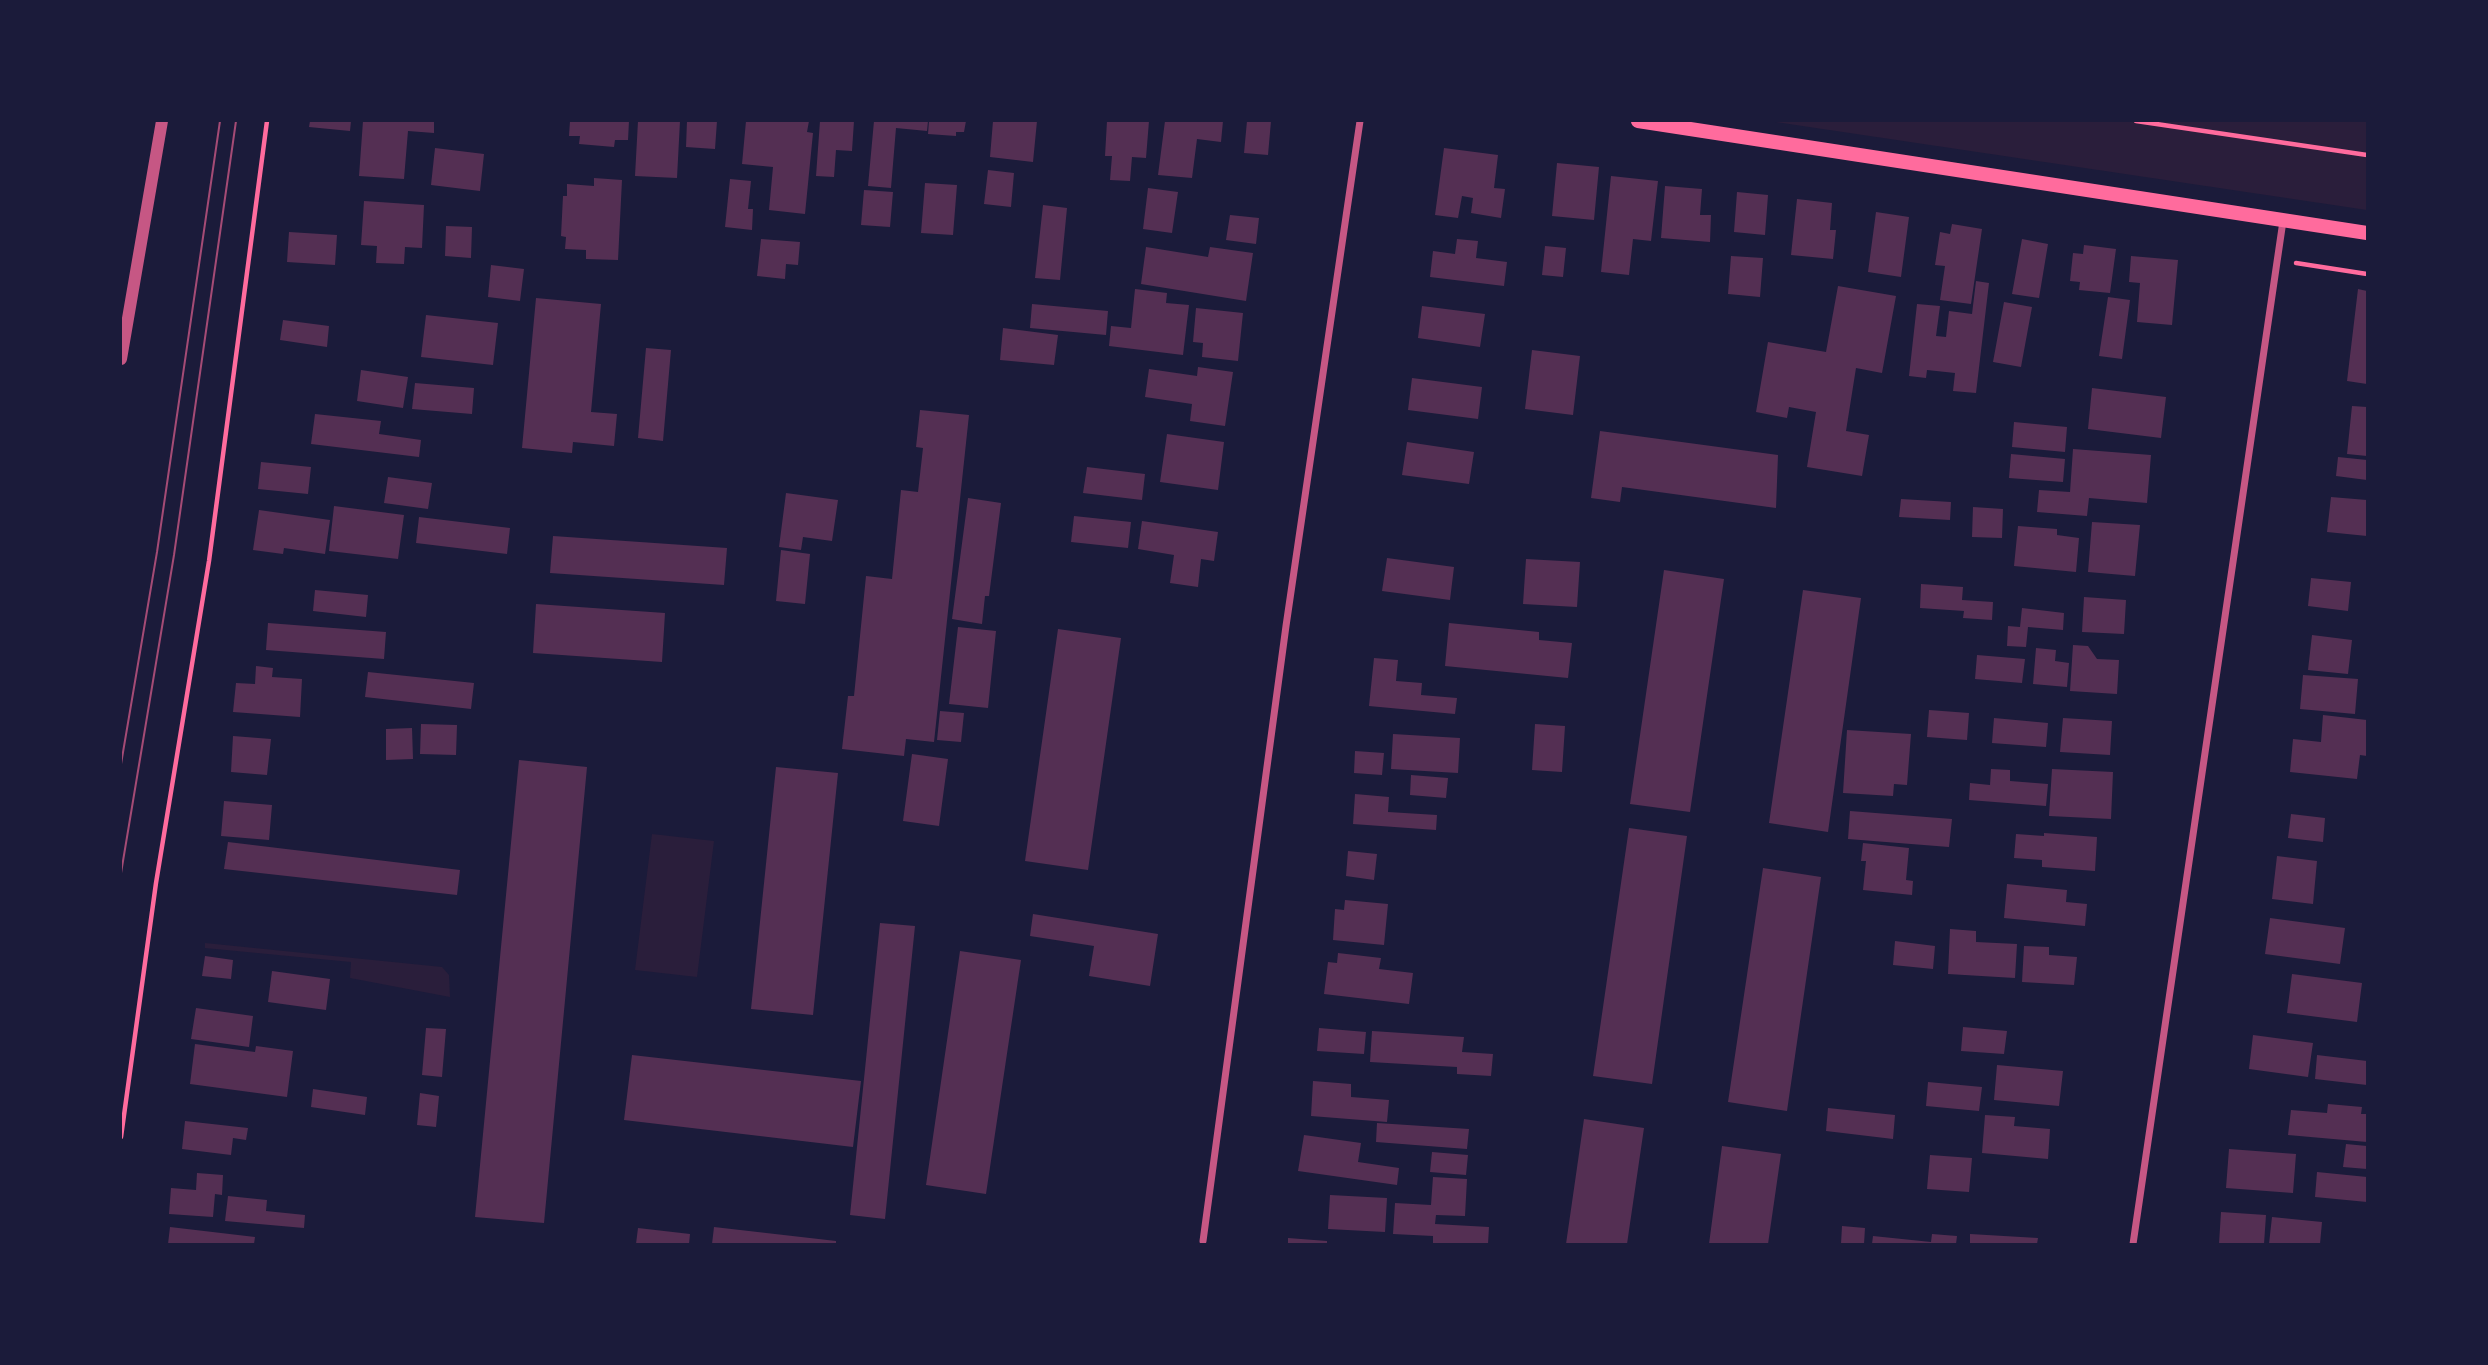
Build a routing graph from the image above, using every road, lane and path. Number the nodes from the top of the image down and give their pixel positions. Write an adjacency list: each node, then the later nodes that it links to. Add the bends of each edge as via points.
1 (162, 121): 11 (street)
2 (267, 121): 12 (path, via 209,561 156,883)
3 (1360, 121): 13 (street)
4 (1639, 121): 7 (main road)
5 (2136, 121): 6 (path)
6 (2367, 155)
7 (2283, 220): 8 (main road); 9 (street)
8 (2367, 233)
9 (2277, 260): 10 (path); 14 (street)
10 (2367, 274)
11 (121, 359)
12 (121, 1137)
13 (1203, 1241)
14 (2133, 1244)

